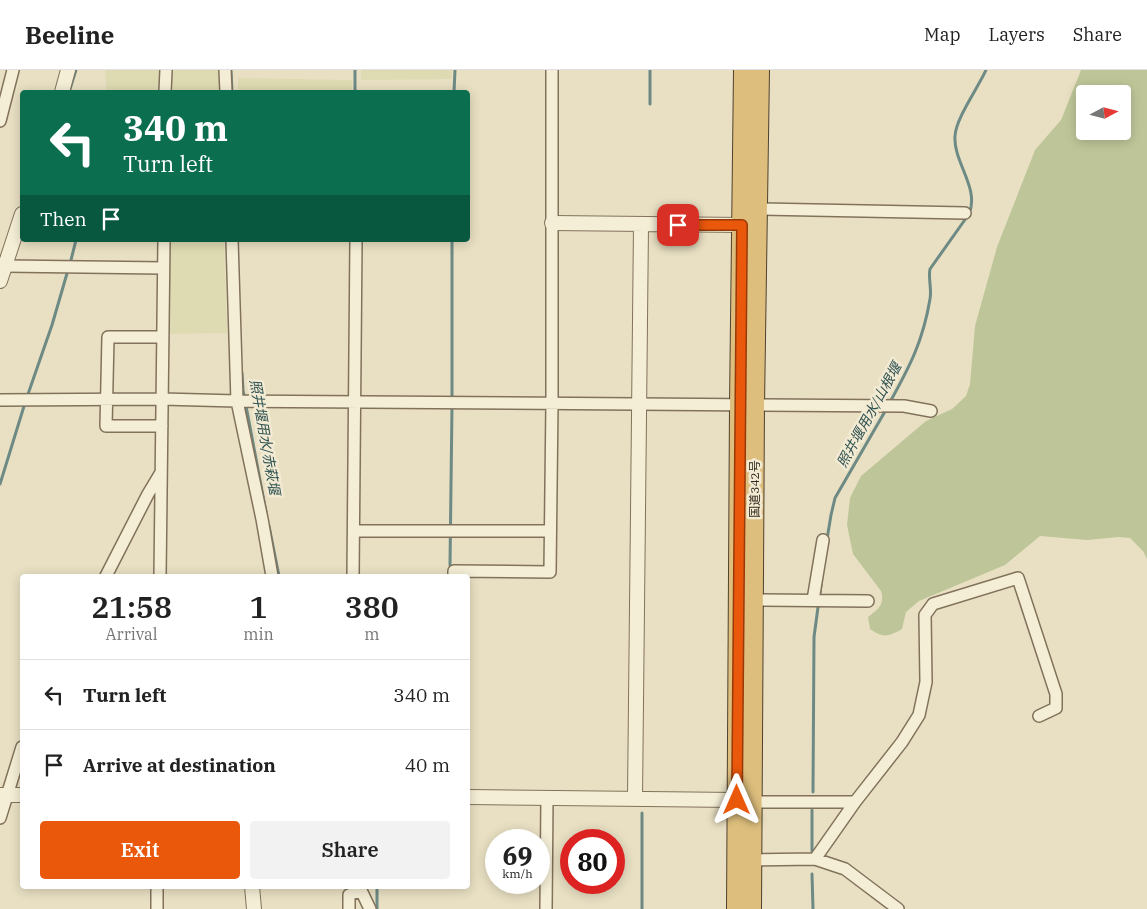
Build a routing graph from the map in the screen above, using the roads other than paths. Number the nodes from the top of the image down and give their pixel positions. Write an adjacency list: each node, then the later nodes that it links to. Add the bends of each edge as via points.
1 (12, 70): 11 (street)
2 (68, 70): 8 (street)
3 (166, 70): 9 (street)
4 (225, 70): 10 (street)
5 (552, 70): 15 (street)
6 (743, 70): 17 (highway, 国道342号)
7 (760, 70): 12 (highway, 国道342号)
8 (63, 90)
9 (165, 90)
10 (226, 90)
11 (0, 121)
12 (758, 209): 13 (street); 32 (highway, 国道342号)
13 (964, 213)
14 (20, 220): 21 (street)
15 (552, 223): 16 (street); 30 (street)
16 (641, 225): 17 (street); 31 (street)
17 (742, 225): 32 (highway, 国道342号)
18 (164, 242): 22 (street)
19 (232, 242): 28 (street)
20 (356, 242): 29 (street)
21 (4, 266): 22 (street); 23 (street)
22 (163, 268): 24 (street)
23 (0, 281)
24 (162, 336): 25 (street); 27 (street, via 108,336)
25 (162, 399): 27 (street); 28 (street); 34 (street)
26 (0, 400): 27 (street)
27 (107, 400): 34 (street, via 106,426)
28 (237, 401): 29 (street); 41 (street)
29 (355, 401): 30 (street); 36 (street)
30 (552, 403): 31 (street); 37 (street)
31 (640, 404): 32 (street); 53 (street)
32 (747, 406): 33 (street, via 904,406); 44 (highway, 国道342号); 54 (highway, 国道342号)
33 (931, 411)
34 (162, 426): 35 (street)
35 (161, 473): 39 (street); 40 (street)
36 (354, 531): 37 (street); 42 (street)
37 (550, 531): 43 (street, via 550,572)
38 (823, 540): 45 (street)
39 (107, 574)
40 (160, 574)
41 (272, 574)
42 (353, 574)
43 (454, 574)
44 (754, 600): 45 (street); 54 (highway, 国道342号)
45 (813, 600): 46 (street)
46 (868, 601)
47 (1039, 716): 55 (street, via 1056,708 1056,694 1018,578 933,604 925,615 926,682 919,715)
48 (20, 752): 49 (street)
49 (3, 795): 50 (street); 56 (street)
50 (20, 795)
51 (470, 797): 52 (street)
52 (547, 798): 53 (street); 67 (street)
53 (635, 798): 54 (street)
54 (745, 801): 55 (street); 58 (highway, 国道342号); 68 (highway, 国道342号)
55 (855, 802): 57 (street)
56 (0, 818)
57 (815, 859): 58 (street); 70 (street, via 845,869)
58 (753, 860): 69 (highway, 国道342号)
59 (157, 889): 63 (street)
60 (252, 889): 64 (street)
61 (358, 889): 65 (street, via 349,895)
62 (360, 889): 66 (street)
63 (157, 909)
64 (254, 909)
65 (349, 909)
66 (370, 909)
67 (546, 909)
68 (736, 909)
69 (752, 909)
70 (898, 909)

